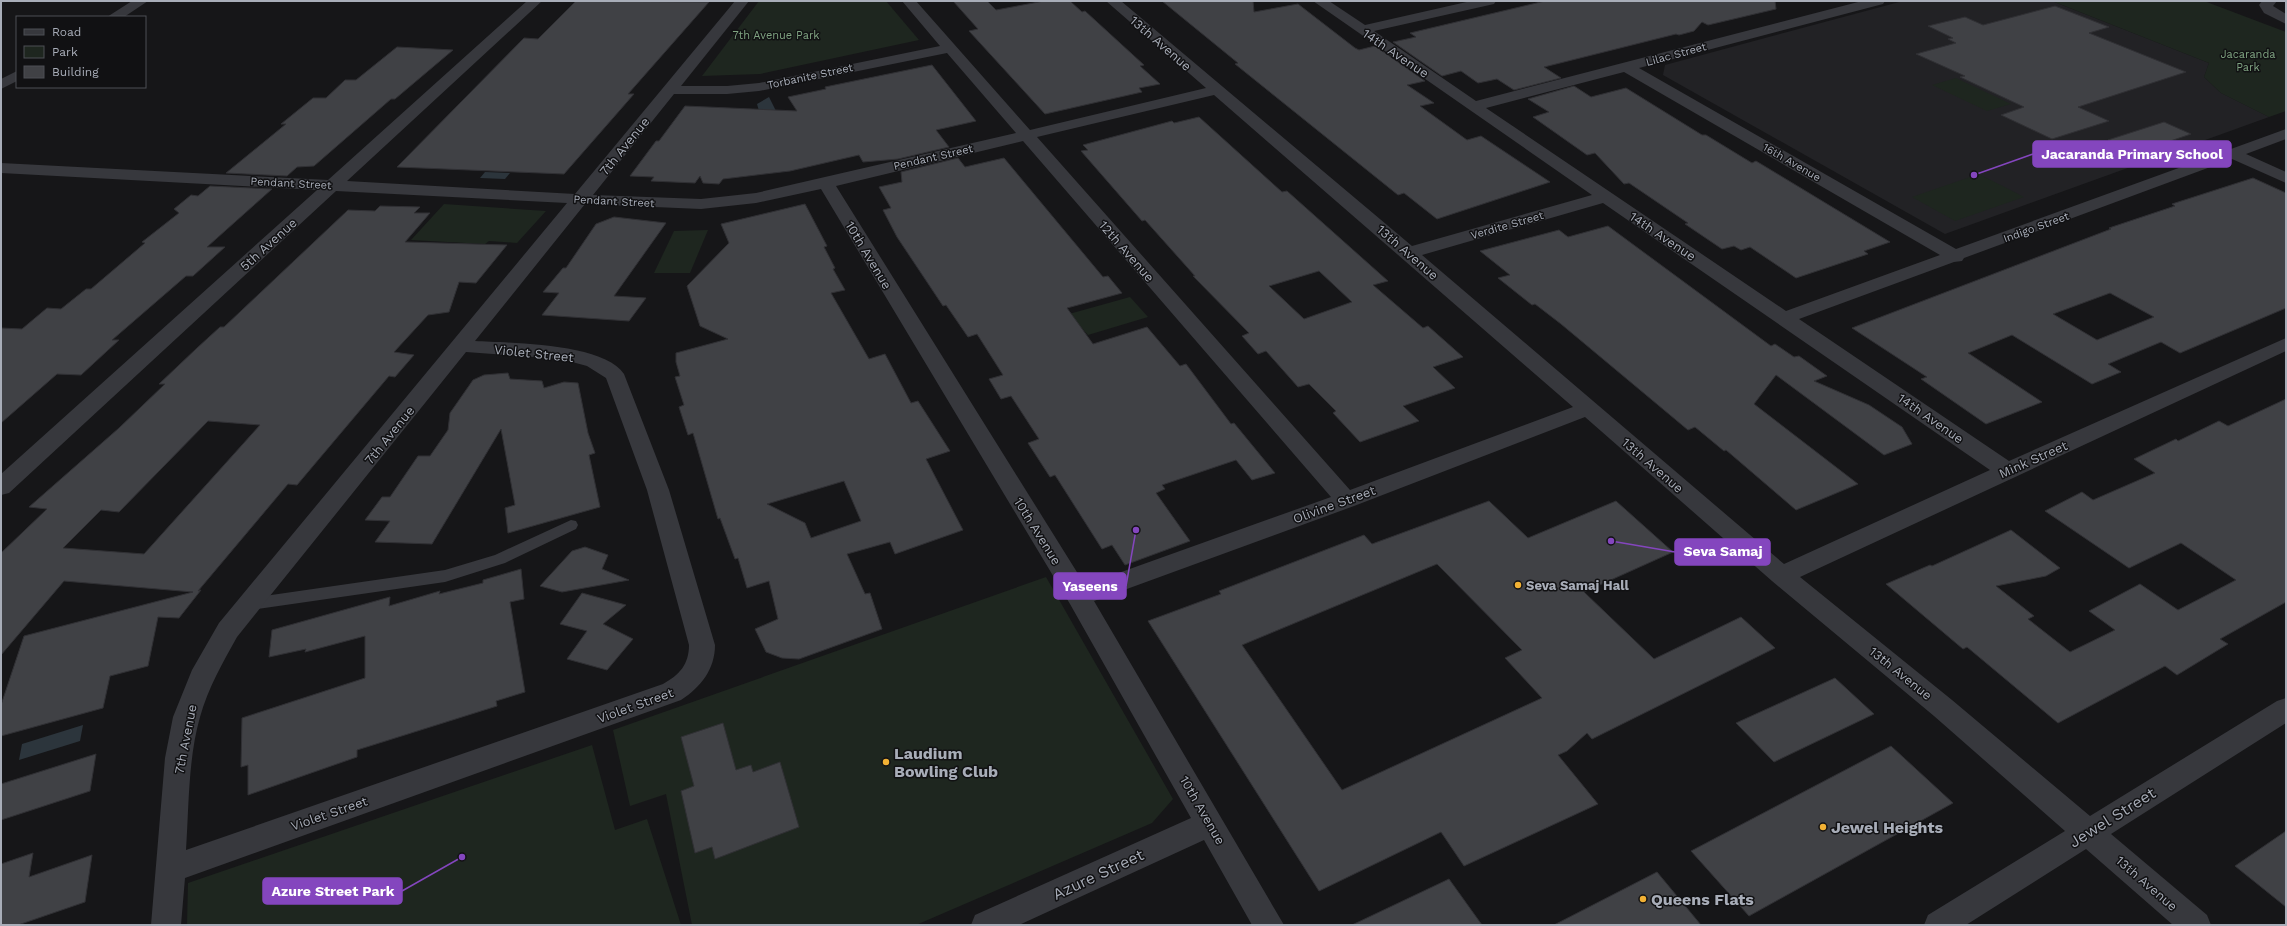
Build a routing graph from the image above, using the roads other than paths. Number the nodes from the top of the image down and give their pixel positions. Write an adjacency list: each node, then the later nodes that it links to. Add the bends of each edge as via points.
1 (141, 1): 10 (street)
2 (535, 1): 26 (street, 5th Avenue)
3 (742, 1): 17 (street, 7th Avenue)
4 (909, 1): 13 (street, 12th Avenue)
5 (1113, 1): 18 (street, 13th Avenue)
6 (1320, 1): 12 (street, 14th Avenue)
7 (1489, 1): 12 (street)
8 (1878, 1): 14 (street, Lilac Street)
9 (2270, 1): 11 (street, via 2266,5 2269,10)
10 (116, 16)
11 (2286, 20)
12 (1362, 30): 19 (street, 14th Avenue)
13 (949, 48): 17 (street, Torbanite Street, via 759,87); 21 (street, 12th Avenue)
14 (1627, 67): 19 (street, Lilac Street); 30 (street, 16th Avenue)
15 (16, 76): 16 (street)
16 (1, 85)
17 (670, 90): 28 (street, 7th Avenue)
18 (1215, 90): 21 (street, Pendant Street); 29 (street, 13th Avenue)
19 (1475, 106): 27 (street, 14th Avenue)
20 (2286, 134): 22 (street, Indigo Street)
21 (1026, 135): 25 (street, Pendant Street); 37 (street, 12th Avenue)
22 (2233, 154): 24 (street); 30 (street, Indigo Street)
23 (1, 168): 26 (street, Pendant Street)
24 (2286, 178)
25 (825, 182): 28 (street, Pendant Street, via 717,204); 40 (street, 10th Avenue)
26 (333, 185): 28 (street, Pendant Street); 36 (street, 5th Avenue)
27 (1605, 197): 29 (street, Verdite Street); 31 (street, 14th Avenue)
28 (582, 199): 33 (street, 7th Avenue)
29 (1409, 253): 34 (street, 13th Avenue)
30 (1956, 257): 31 (street, Indigo Street)
31 (1786, 318): 35 (street, 14th Avenue)
32 (2286, 344): 35 (street, Mink Street)
33 (462, 346): 41 (street, 7th Avenue); 45 (street, Violet Street, via 562,353 594,362 614,374 658,490 702,645 696,672 682,687 672,692)
34 (1587, 409): 37 (street, Olivine Street); 39 (street, 13th Avenue)
35 (2007, 470): 39 (street, Mink Street)
36 (1, 487)
37 (1346, 500): 40 (street, Olivine Street)
38 (570, 525): 41 (lane, via 500,559 451,575)
39 (1782, 576): 44 (street, 13th Avenue, via 1943,708)
40 (1080, 597): 43 (street, 10th Avenue)
41 (250, 604): 45 (street, 7th Avenue, via 228,630 197,686 189,710 179,758)
42 (2286, 709): 44 (street, Jewel Street)
43 (1210, 822): 47 (street, Azure Street); 48 (street, 10th Avenue)
44 (2087, 832): 49 (street, Jewel Street); 50 (street, 13th Avenue)
45 (171, 869): 46 (street, 7th Avenue)
46 (166, 925)
47 (986, 925)
48 (1269, 925)
49 (1939, 925)
50 (2196, 925)

